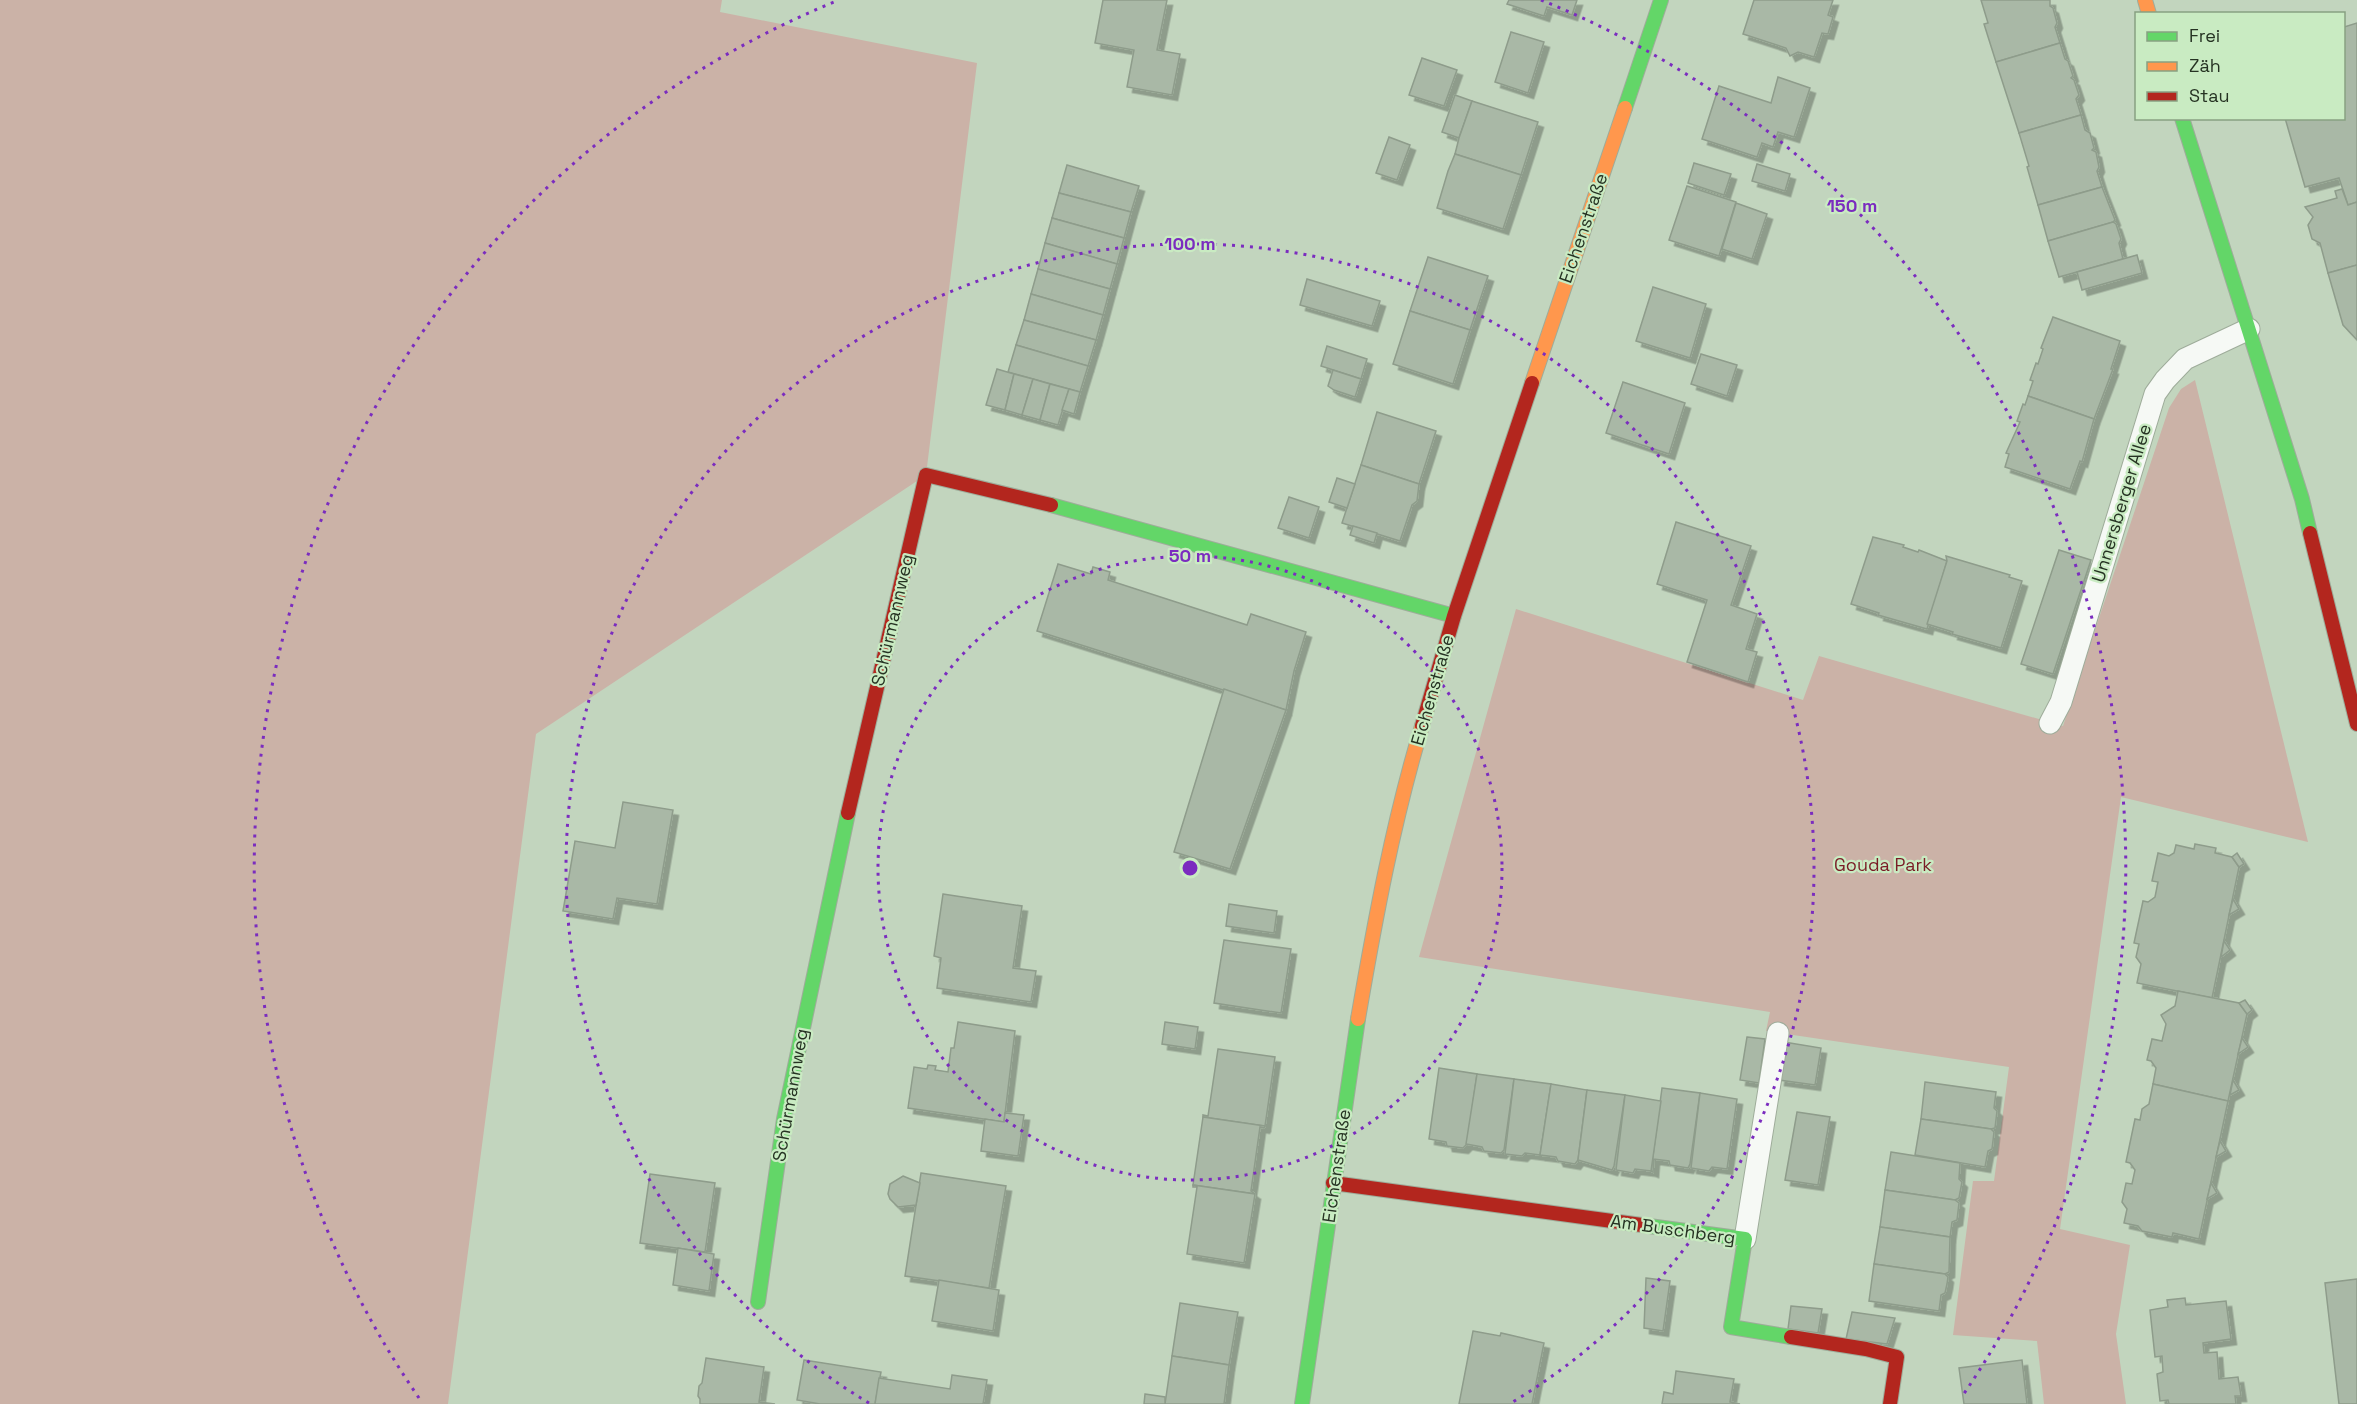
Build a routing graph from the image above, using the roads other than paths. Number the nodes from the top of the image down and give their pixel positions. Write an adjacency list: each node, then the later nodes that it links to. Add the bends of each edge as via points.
1 (1661, 0): 4 (street, Eichenstraße)
2 (2183, 120): 3 (street)
3 (2249, 329): 5 (lane, Unnersberger Allee, via 2185,359 2155,394 2061,702); 6 (street, via 2302,499)
4 (1454, 616): 8 (street, Eichenstraße, via 1402,794 1378,902); 10 (street, Schürmannweg, via 1054,506 926,475 807,1002 784,1119)
5 (2050, 723)
6 (2357, 724)
7 (1778, 1033): 9 (lane)
8 (1333, 1183): 9 (street, Am Buschberg); 11 (street, Eichenstraße)
9 (1745, 1239): 12 (street, Am Buschberg, via 1731,1327 1897,1357)
10 (758, 1302)
11 (1302, 1404)
12 (1890, 1404)

